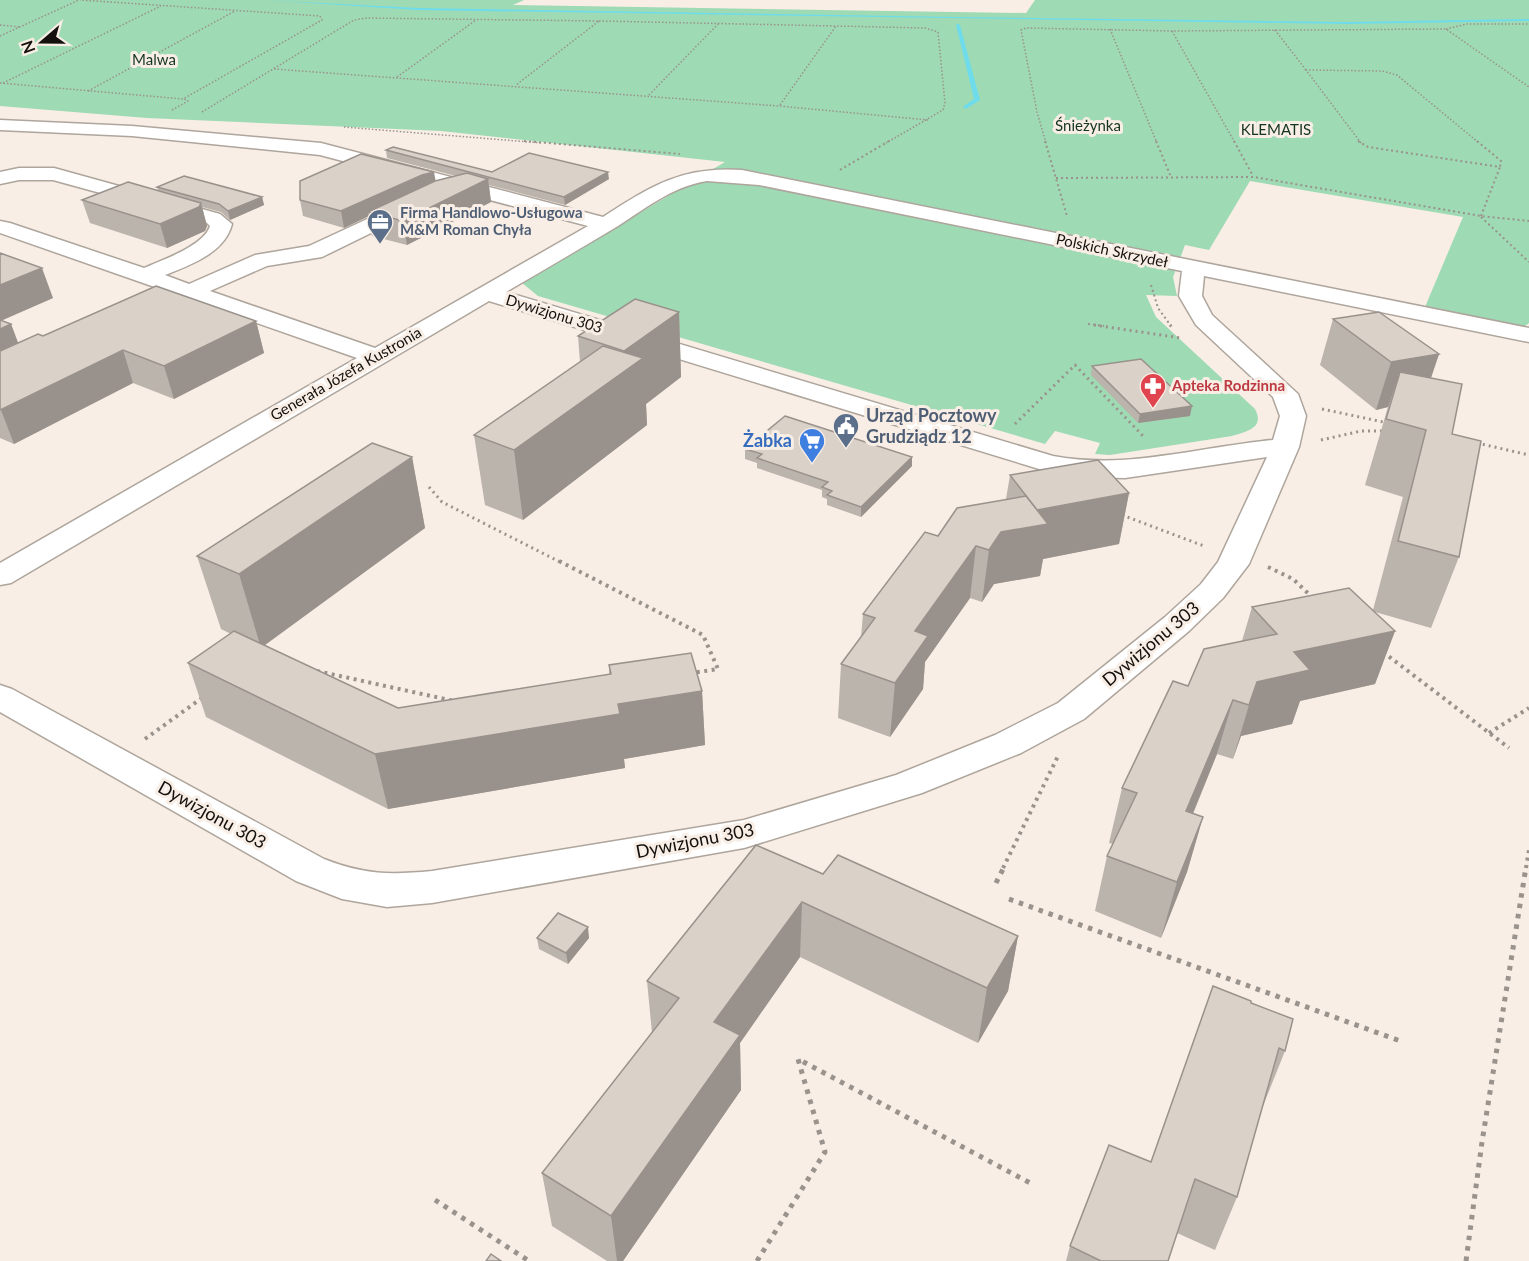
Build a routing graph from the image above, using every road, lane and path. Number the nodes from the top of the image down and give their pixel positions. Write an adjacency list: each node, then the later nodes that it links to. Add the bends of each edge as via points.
1 (80, 0): 2 (path); 10 (path)
2 (162, 6): 3 (path); 19 (path)
3 (236, 11): 22 (path); 22 (path, via 320,16 322,20 183,99)
4 (476, 20): 5 (path); 16 (path, via 354,20); 18 (path)
5 (598, 21): 6 (path); 20 (path)
6 (718, 24): 9 (path); 23 (path)
7 (1529, 24): 12 (path, via 1467,24)
8 (0, 25): 10 (path)
9 (836, 26): 24 (path); 26 (path, via 925,28 938,32 945,104)
10 (21, 27): 15 (path)
11 (1110, 29): 14 (path); 33 (path); 36 (path, via 1021,30 1037,112)
12 (1446, 29): 13 (path); 21 (path)
13 (1274, 30): 14 (path); 17 (path)
14 (1172, 31): 34 (path)
15 (0, 36)
16 (274, 69): 18 (path); 25 (path, via 196,116)
17 (1306, 70): 31 (path, via 1382,71 1397,75 1501,161); 31 (path, via 1357,141 1368,147)
18 (397, 78): 20 (path)
19 (1, 83): 22 (path)
20 (515, 86): 23 (path)
21 (1529, 87)
22 (88, 91)
23 (648, 96): 24 (path)
24 (779, 106): 26 (path)
25 (208, 116)
26 (928, 120): 32 (path)
27 (0, 125): 37 (street, via 132,131 321,149)
28 (334, 126): 29 (path)
29 (691, 166): 38 (street, Polskich Skrzydeł, via 725,176); 41 (street, Generała Józefa Kustronia)
30 (831, 167): 32 (path)
31 (1500, 167): 39 (path)
32 (843, 168): 38 (path)
33 (1171, 177): 34 (path); 36 (path)
34 (1254, 177): 39 (path)
35 (0, 178): 46 (street, via 37,172 72,177 213,218 221,224 217,238 207,246)
36 (1056, 178): 42 (path)
37 (471, 188): 41 (street); 47 (street, via 432,197 314,252 263,260)
38 (810, 189): 45 (street, Polskich Skrzydeł)
39 (1481, 216): 40 (path); 44 (path)
40 (1529, 221)
41 (606, 224): 48 (street, Generała Józefa Kustronia)
42 (1069, 224)
43 (3, 227): 46 (street)
44 (1529, 262)
45 (1194, 269): 51 (street, Polskich Skrzydeł); 60 (street, Dywizjonu 303, via 1189,292 1196,309 1290,402 1293,416)
46 (146, 276): 47 (street)
47 (190, 291): 50 (street); 53 (street)
48 (486, 293): 53 (street, Generała Józefa Kustronia); 59 (street, Dywizjonu 303)
49 (1088, 324): 52 (path)
50 (116, 325)
51 (1529, 335)
52 (1184, 339)
53 (376, 356): 65 (street, Generała Józefa Kustronia)
54 (1321, 408): 55 (path)
55 (1396, 424)
56 (1385, 431): 60 (path, via 1361,431)
57 (1475, 442): 61 (path)
58 (1150, 443): 59 (path, via 1075,365)
59 (993, 445): 60 (street, Dywizjonu 303, via 1049,464 1099,471)
60 (1285, 447): 64 (street, Dywizjonu 303)
61 (1529, 454)
62 (429, 487): 69 (path, via 442,502 703,635 718,669)
63 (1120, 514): 64 (path)
64 (1236, 557): 66 (path, via 1281,571 1300,583); 74 (street, Dywizjonu 303, via 1212,591 1177,624)
65 (0, 576)
66 (1321, 605)
67 (1377, 648): 75 (path)
68 (312, 670): 72 (path)
69 (684, 674)
70 (204, 696): 77 (path)
71 (0, 697): 77 (street, Dywizjonu 303)
72 (458, 702)
73 (1529, 708): 75 (path)
74 (1071, 711): 77 (street, Dywizjonu 303, via 1008,744 909,784 744,834 432,888 387,891 342,883 310,870); 79 (path, via 1070,733)
75 (1488, 733): 76 (path)
76 (1509, 748)
77 (115, 760)
78 (1529, 850): 86 (path)
79 (996, 883)
80 (1009, 899): 81 (path)
81 (1403, 1042)
82 (1032, 1184): 85 (path, via 798,1059 825,1152)
83 (435, 1200): 84 (path)
84 (530, 1261)
85 (757, 1261)
86 (1466, 1261)

